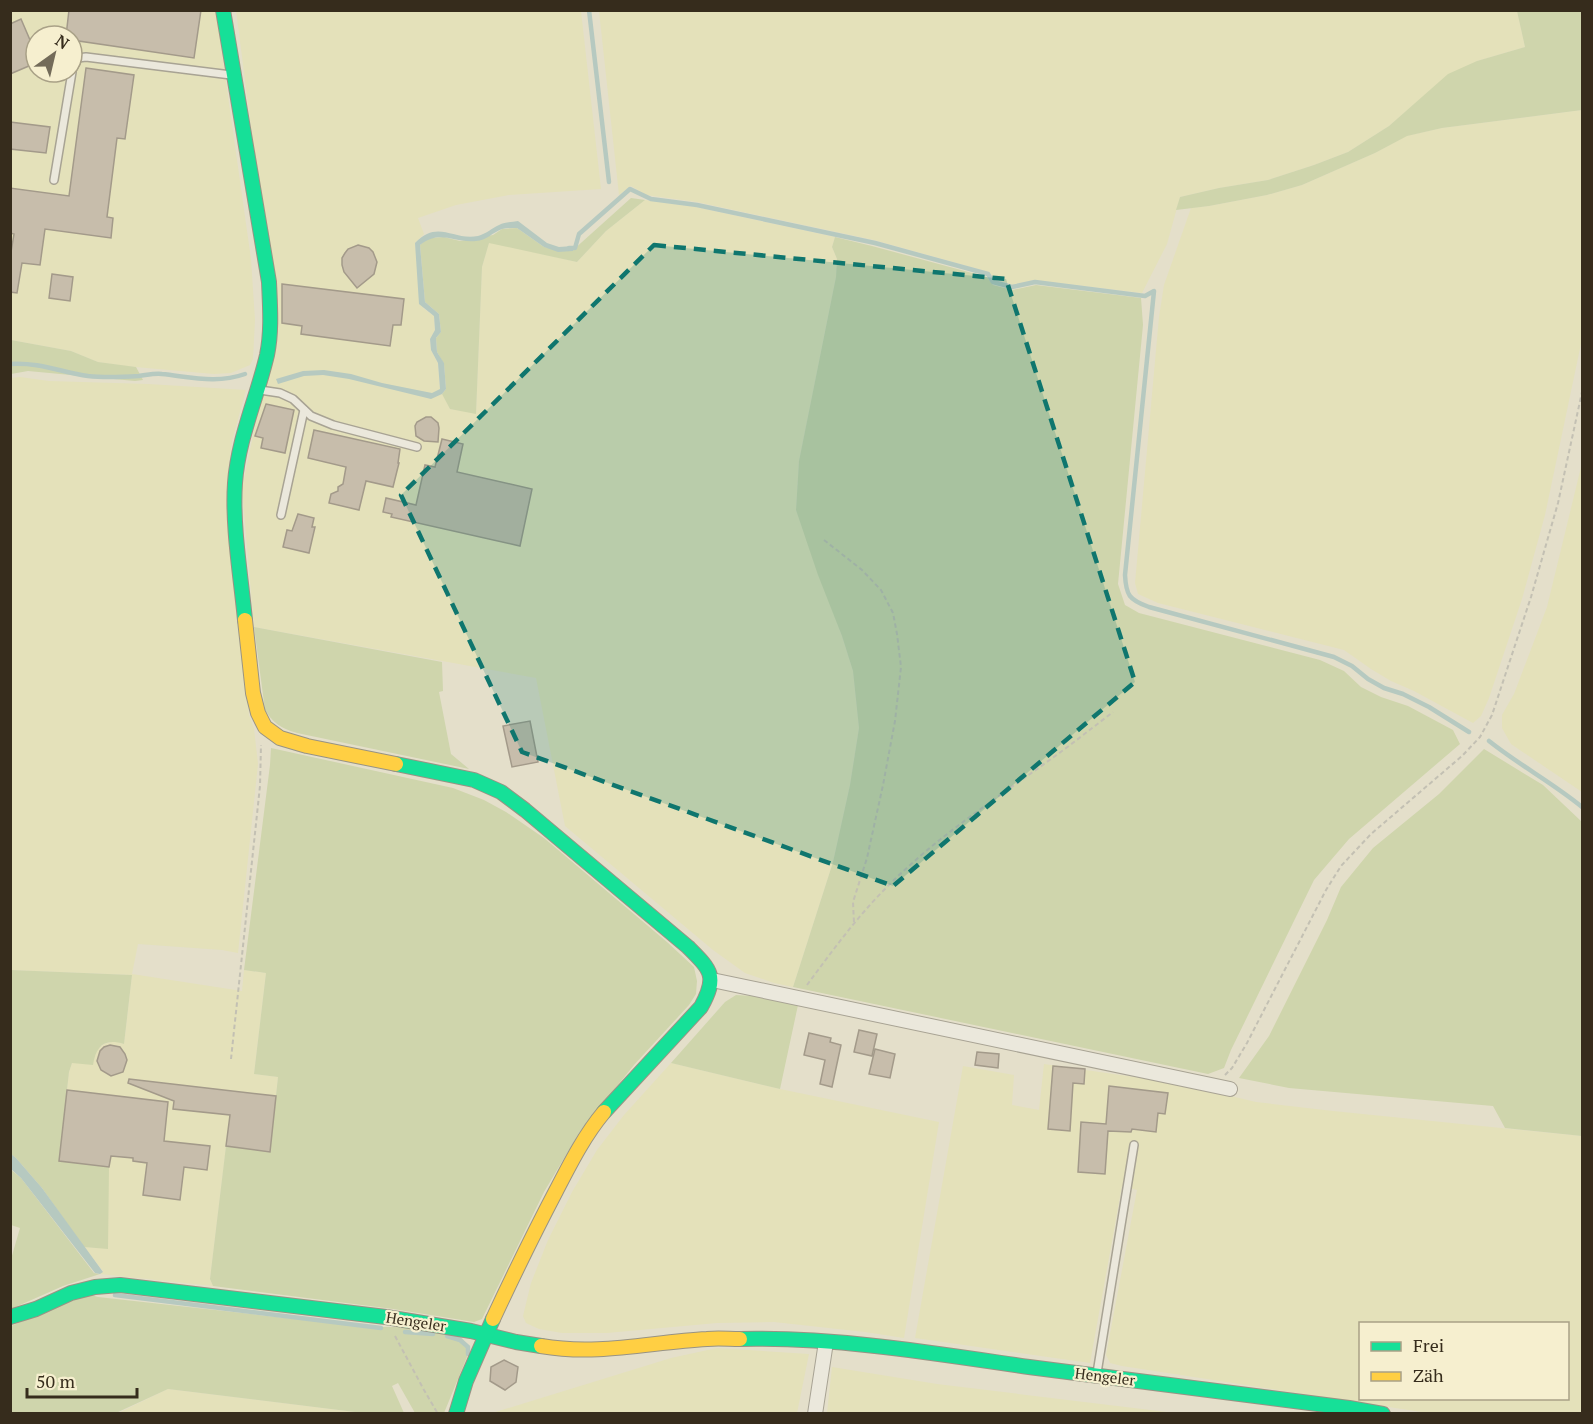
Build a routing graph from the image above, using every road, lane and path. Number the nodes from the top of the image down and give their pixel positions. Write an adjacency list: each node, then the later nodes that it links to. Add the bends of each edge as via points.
1 (223, 10): 3 (street)
2 (84, 57): 3 (lane)
3 (234, 75): 6 (street, via 269,282 270,327)
4 (70, 84): 5 (lane)
5 (54, 180)
6 (257, 390): 8 (lane, via 280,393); 13 (street, via 235,483 236,528 253,693)
7 (1582, 393): 18 (path, via 1555,513 1492,715 1462,756 1371,834 1341,866 1247,1043 1232,1068)
8 (304, 411): 9 (lane, via 333,425); 10 (lane)
9 (417, 447)
10 (281, 515)
11 (824, 540): 14 (path, via 882,590 892,613 901,668 883,785 853,902)
12 (1113, 712): 14 (path, via 929,848)
13 (265, 727): 15 (street, via 289,741 474,780 501,792 688,947 707,966); 17 (path)
14 (854, 923): 16 (path)
15 (712, 980): 16 (street); 23 (street, via 710,993 701,1007 595,1123 551,1198)
16 (798, 997): 18 (street)
17 (231, 1059)
18 (1215, 1085): 19 (street)
19 (1230, 1089)
20 (1134, 1145): 25 (lane)
21 (10, 1317): 22 (street, Hengeler, via 71,1293 120,1285)
22 (386, 1317): 23 (street, Hengeler); 26 (path)
23 (486, 1334): 24 (street, Hengeler, via 551,1348 581,1350 706,1339); 27 (street)
24 (826, 1342): 25 (street, Hengeler); 28 (street)
25 (1097, 1376): 29 (street, Hengeler)
26 (438, 1413)
27 (456, 1413)
28 (815, 1413)
29 (1383, 1413)

